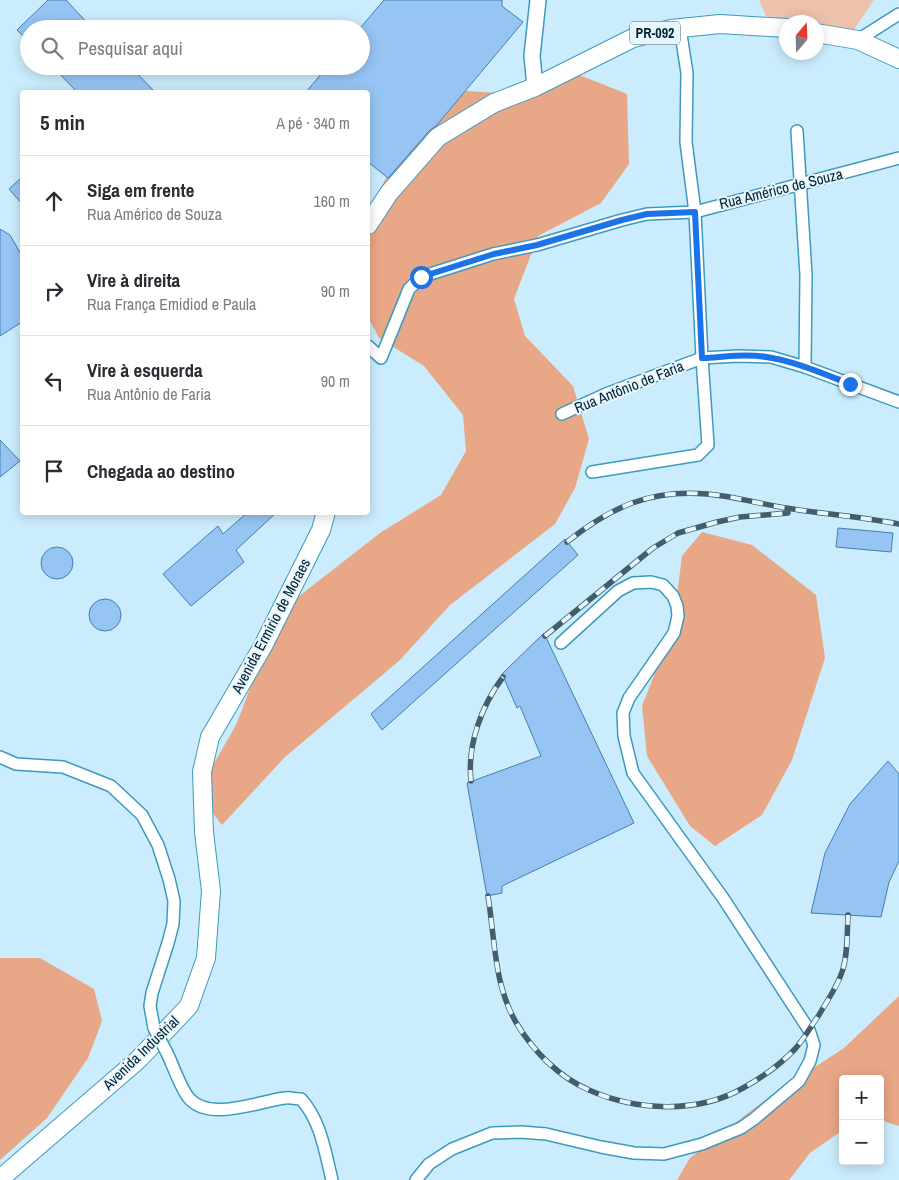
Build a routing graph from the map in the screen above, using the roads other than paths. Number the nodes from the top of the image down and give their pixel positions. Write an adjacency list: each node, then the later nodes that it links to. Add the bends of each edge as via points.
1 (538, 0): 8 (main road, via 532,56)
2 (899, 14): 6 (street)
3 (680, 28): 4 (main road, PR-092, via 720,24); 8 (main road, PR-092, via 632,38); 12 (street, via 687,73 686,142)
4 (779, 28)
5 (824, 34): 6 (main road)
6 (858, 40): 7 (main road)
7 (899, 59)
8 (534, 87): 13 (main road, via 494,103 438,137 389,193)
9 (797, 131): 11 (street)
10 (899, 158): 11 (street, Rua Américo de Souza)
11 (801, 184): 12 (street, Rua Américo de Souza); 16 (street, via 806,275)
12 (695, 212): 14 (street, Rua Américo de Souza, via 647,214 494,254 421,277 409,289 381,358); 15 (street)
13 (370, 222)
14 (370, 348)
15 (702, 358): 16 (street, Rua Antônio de Faria, via 771,358); 18 (street, Rua Antônio de Faria); 19 (street, via 708,445 698,454)
16 (805, 367): 17 (street, Rua Antônio de Faria)
17 (899, 402)
18 (562, 414)
19 (592, 472)
20 (325, 515): 22 (main road, Avenida Ermirio de Moraes, via 321,530 263,646)
21 (561, 643): 26 (street, via 618,591 633,583 663,585 673,596 678,616 674,633 629,698 623,713 624,736 633,772 723,898 809,1030 814,1045 810,1061 799,1081 754,1119 702,1144 664,1154 601,1147 546,1134 492,1133 452,1149 429,1164)
22 (210, 737): 24 (main road, Avenida Industrial, via 202,772 204,832 211,891 206,958 189,1006 138,1060)
23 (0, 757): 25 (street, bridge, via 16,764 63,767 111,786 142,815 158,845 174,901 168,943 150,1006 154,1028 188,1098 199,1106 222,1110 288,1098 300,1099 310,1109)
24 (0, 1179)
25 (332, 1180)
26 (416, 1180)

